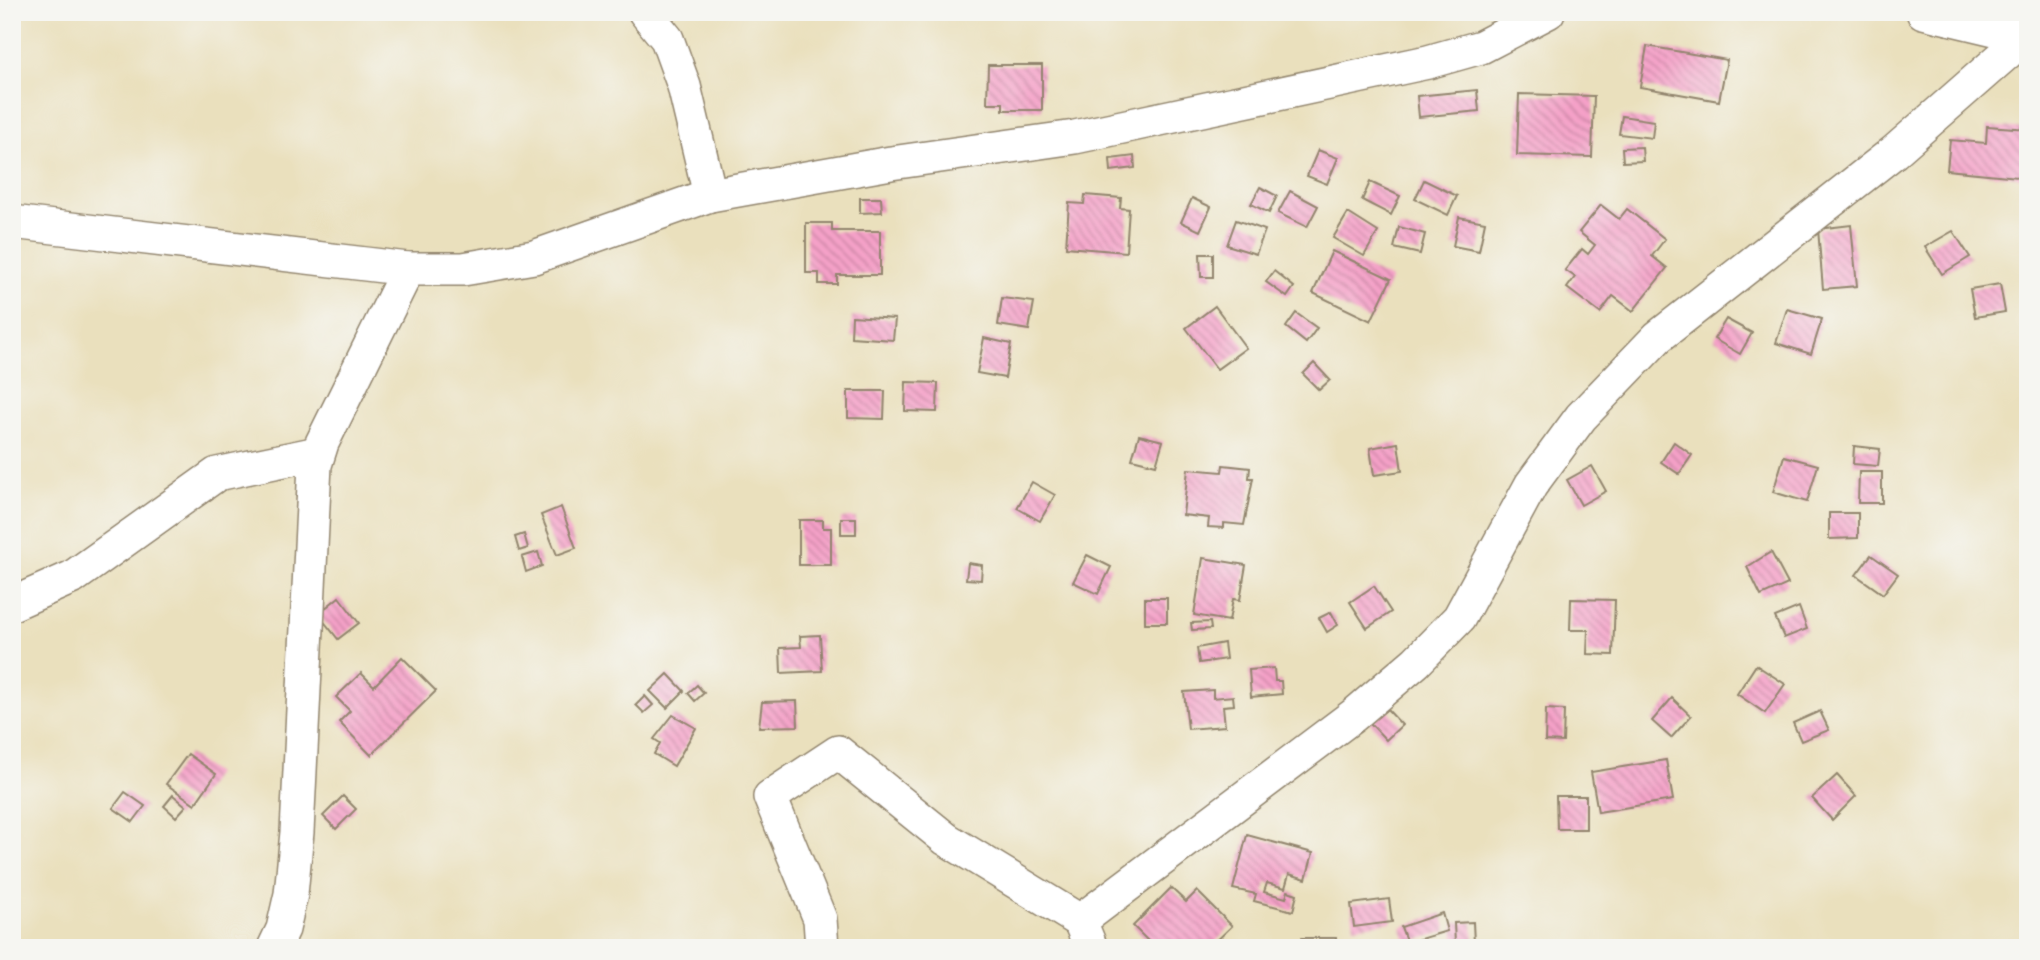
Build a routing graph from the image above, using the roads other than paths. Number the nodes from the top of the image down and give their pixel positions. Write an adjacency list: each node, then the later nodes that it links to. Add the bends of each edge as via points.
1 (645, 12): 5 (street, via 667,39 684,86)
2 (1548, 12): 5 (street, via 1481,47 1428,62 1076,137)
3 (1923, 12): 4 (street)
4 (2027, 37): 10 (street, via 1894,152 1658,337 1581,417 1518,506 1459,618 1354,715)
5 (710, 195): 7 (street, via 534,257 463,269)
6 (19, 217): 7 (street)
7 (408, 269): 8 (street)
8 (318, 453): 9 (street, via 217,474 73,577); 11 (street, via 297,832 291,894)
9 (12, 604)
10 (1086, 935): 12 (street, via 946,839 838,752 770,797 820,919)
11 (274, 948)
12 (822, 948)

